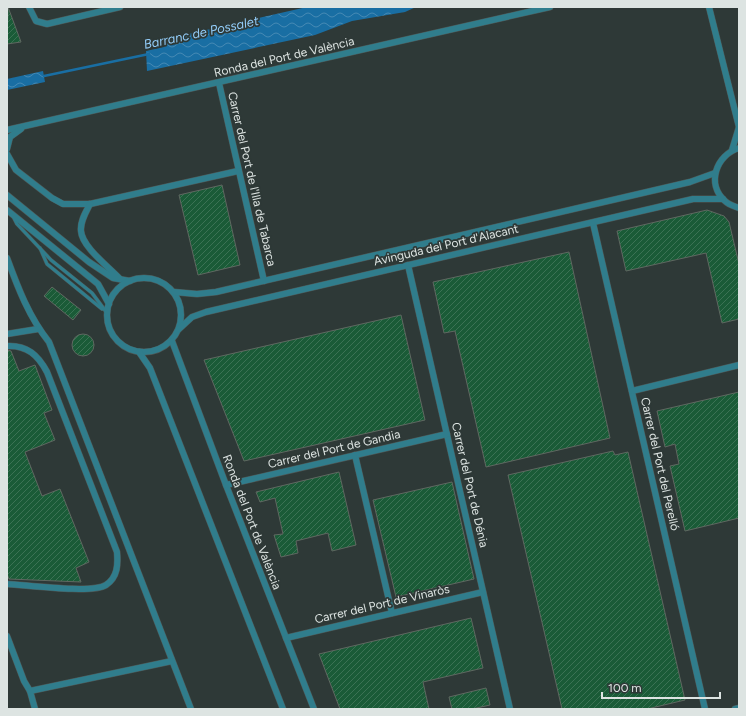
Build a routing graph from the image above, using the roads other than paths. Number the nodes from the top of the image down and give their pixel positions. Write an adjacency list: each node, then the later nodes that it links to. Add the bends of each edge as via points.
1 (29, 7): 2 (street, via 32,16 41,24)
2 (120, 7)
3 (550, 7): 5 (street, Ronda del Port de València)
4 (709, 7): 6 (street)
5 (219, 83): 7 (street, Ronda del Port de València); 13 (street, Carrer del Port de l'Illa de Tabarca)
6 (739, 127): 11 (street)
7 (23, 128): 8 (street, Ronda del Port de València); 10 (street, via 10,138)
8 (7, 130)
9 (739, 148): 11 (street)
10 (7, 149)
11 (732, 150): 14 (street, via 717,165)
12 (7, 154): 17 (street, via 16,170 52,198 63,204)
13 (238, 171): 17 (street); 25 (street, Carrer del Port de l'Illa de Tabarca)
14 (715, 172): 16 (street, via 716,189); 25 (street, Avinguda del Port d'Alacant, via 690,182)
15 (7, 195): 24 (street, via 89,262 113,278)
16 (723, 199): 18 (street); 20 (street, Avinguda del Port d'Alacant, via 693,199)
17 (90, 204): 24 (street, via 82,221 83,238 91,250)
18 (739, 208)
19 (9, 211): 21 (lane, via 17,224); 28 (street, via 98,284)
20 (593, 223): 23 (street, Avinguda del Port d'Alacant); 37 (street, Carrer del Port del Perelló)
21 (38, 245): 29 (lane, via 51,260 92,293); 29 (lane, via 47,264)
22 (7, 258): 30 (street)
23 (408, 265): 31 (street, Avinguda del Port d'Alacant, via 206,312 192,317); 38 (street, Carrer del Port de Dénia)
24 (120, 279): 26 (street)
25 (264, 280): 27 (street, Avinguda del Port d'Alacant, via 216,292)
26 (130, 281): 27 (street, via 140,278 158,280); 28 (street, via 115,292)
27 (174, 292): 31 (street, via 181,306)
28 (109, 305): 29 (street)
29 (107, 313): 35 (street, via 112,336 129,350)
30 (38, 329): 32 (street); 46 (street, via 49,342)
31 (180, 330): 33 (street)
32 (7, 334)
33 (172, 341): 35 (street, via 159,350); 40 (street, Ronda del Port de València)
34 (7, 346): 41 (street, via 30,350 41,360 117,552 118,563 116,574 108,584 93,590)
35 (139, 352): 51 (street, via 150,368)
36 (739, 365): 37 (street)
37 (632, 391): 54 (street, Carrer del Port del Perelló)
38 (447, 434): 39 (street, Carrer del Port de Gandia); 42 (street, Carrer del Port de Dénia)
39 (355, 455): 40 (street, Carrer del Port de Gandia); 43 (street)
40 (226, 485): 45 (street, Ronda del Port de València)
41 (7, 584)
42 (484, 592): 43 (street, Carrer del Port de Vinaròs); 53 (street, Carrer del Port de Dénia)
43 (392, 613): 45 (street, Carrer del Port de Vinaròs)
44 (7, 636): 47 (street)
45 (286, 638): 52 (street, Ronda del Port de València)
46 (172, 661): 47 (street); 50 (street)
47 (30, 691): 49 (street)
48 (739, 708): 55 (street)
49 (35, 709)
50 (191, 709)
51 (283, 709)
52 (314, 709)
53 (510, 709)
54 (705, 709)
55 (735, 709)

